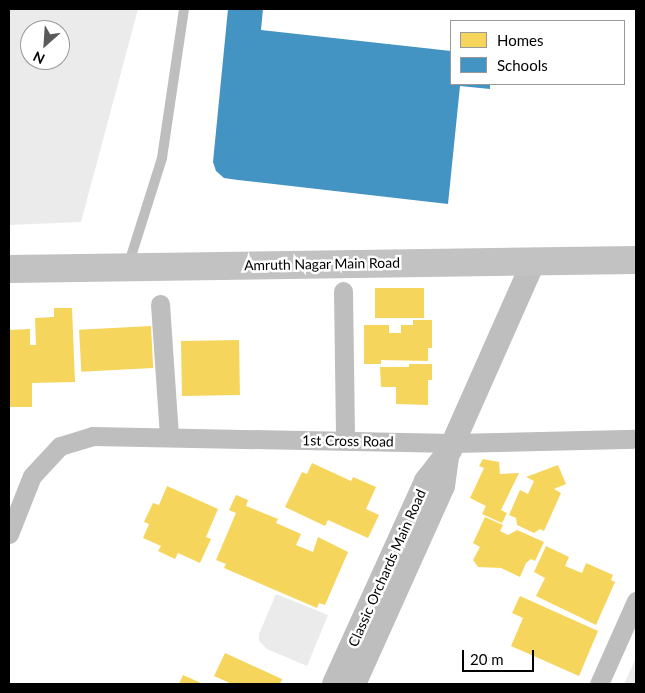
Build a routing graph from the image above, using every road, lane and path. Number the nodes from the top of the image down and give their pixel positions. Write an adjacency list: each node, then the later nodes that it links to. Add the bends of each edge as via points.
1 (184, 9): 4 (lane, via 162,158)
2 (534, 260): 3 (main road, Amruth Nagar Main Road); 4 (main road, Amruth Nagar Main Road); 11 (street, Classic Orchards Main Road)
3 (636, 260)
4 (127, 267): 5 (main road, Amruth Nagar Main Road)
5 (9, 269)
6 (343, 292): 10 (street)
7 (160, 304): 8 (street)
8 (169, 437): 10 (street, 1st Cross Road); 12 (street, 1st Cross Road, via 92,436 60,446 32,476)
9 (636, 439): 11 (street, 1st Cross Road)
10 (345, 440): 11 (street, 1st Cross Road)
11 (450, 449): 14 (street, Classic Orchards Main Road, via 426,481); 15 (street, Classic Orchards Main Road, via 443,486)
12 (9, 534)
13 (636, 601): 16 (street)
14 (334, 684)
15 (354, 684)
16 (599, 684)

